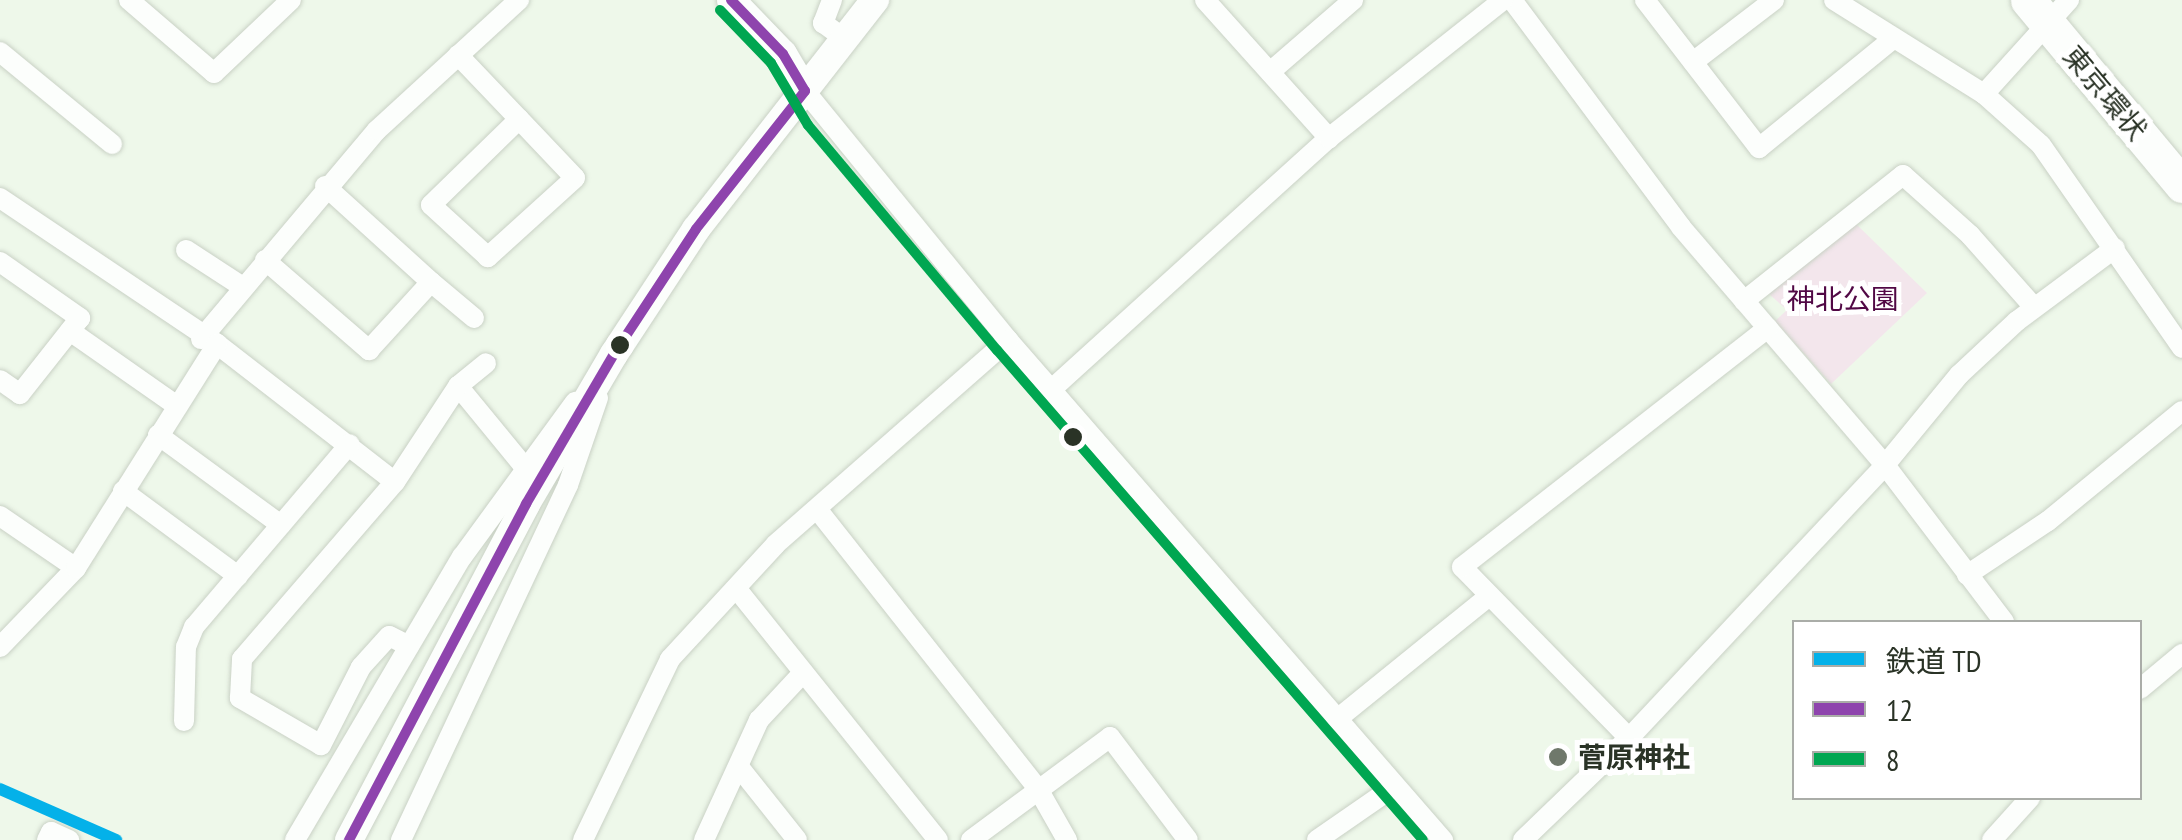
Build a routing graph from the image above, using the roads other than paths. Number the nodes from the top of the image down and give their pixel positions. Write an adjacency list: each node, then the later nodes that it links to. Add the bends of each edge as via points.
1 (128, 0): 2 (street, via 214,73)
2 (290, 0)
3 (518, 0): 18 (street)
4 (732, 0): 21 (street, via 782,54)
5 (832, 0): 15 (street, via 823,23)
6 (875, 0): 15 (street)
7 (1205, 0): 20 (street)
8 (1352, 0): 20 (street)
9 (1503, 0): 24 (street)
10 (1512, 0): 36 (street)
11 (1646, 0): 19 (street)
12 (1774, 0): 19 (street)
13 (1834, 0): 16 (street)
14 (2053, 6): 22 (street); 26 (highway, 東京環状); 28 (highway, 東京環状)
15 (844, 38): 21 (street)
16 (1890, 40): 19 (street, via 1759,148); 22 (street)
17 (0, 52): 25 (street)
18 (458, 55): 23 (street); 27 (street)
19 (1692, 62)
20 (1270, 72): 24 (street)
21 (805, 91): 41 (street); 44 (street, via 696,229)
22 (1984, 94): 30 (street, via 2041,145)
23 (519, 119): 23 (street, via 575,178 488,257 431,205)
24 (1329, 138): 48 (street)
25 (112, 144)
26 (2182, 148)
27 (326, 186): 32 (street); 34 (street)
28 (2182, 186)
29 (0, 198): 42 (street)
30 (2115, 248): 37 (street); 43 (street)
31 (186, 250): 35 (street)
32 (265, 260): 34 (street, via 369,350); 35 (street)
33 (0, 262): 40 (street, via 80,318)
34 (431, 282): 38 (street)
35 (243, 287): 42 (street)
36 (1744, 301): 37 (street, via 1902,176 1935,200); 39 (street)
37 (2034, 307): 54 (street, via 1960,375)
38 (474, 318)
39 (1768, 328): 54 (street); 64 (street, via 1462,567)
40 (70, 331): 46 (street, via 20,394); 49 (street)
41 (1008, 340): 48 (street); 57 (street)
42 (209, 342): 49 (street); 52 (street)
43 (2182, 348)
44 (614, 354): 53 (street); 81 (street, via 526,504); 82 (street, via 568,485)
45 (486, 362): 47 (street)
46 (0, 380)
47 (458, 386): 53 (street); 55 (street)
48 (1053, 388): 71 (street)
49 (177, 406): 51 (street)
50 (2182, 411): 61 (street, via 2048,520)
51 (158, 436): 56 (street); 59 (street)
52 (350, 444): 55 (street); 59 (street)
53 (523, 465): 67 (street)
54 (1885, 466): 61 (street); 73 (street)
55 (395, 482): 67 (street, via 242,660 240,698 320,746 361,667 389,636)
56 (123, 491): 60 (street); 62 (street)
57 (817, 509): 63 (street); 76 (street)
58 (0, 516): 60 (street)
59 (281, 525): 62 (street)
60 (76, 568): 66 (street)
61 (1967, 575): 65 (street)
62 (238, 576): 72 (street, via 186,646)
63 (736, 588): 69 (street); 83 (street, via 670,659)
64 (1488, 597): 71 (street); 73 (street)
65 (2002, 620)
66 (5, 635)
67 (409, 646): 80 (street)
68 (2182, 654): 70 (street)
69 (802, 675): 74 (street, via 760,720); 86 (street)
70 (2142, 687)
71 (1336, 720): 75 (street)
72 (184, 721)
73 (1629, 738): 92 (street)
74 (738, 768): 84 (street); 85 (street)
75 (1395, 786): 90 (street); 91 (street)
76 (1038, 789): 87 (street); 88 (street); 89 (street, via 1110,737)
77 (2028, 800): 93 (street)
78 (48, 840): 79 (street, via 50,832)
79 (69, 840)
80 (295, 840)
81 (349, 840)
82 (401, 840)
83 (584, 840)
84 (704, 840)
85 (797, 840)
86 (938, 840)
87 (971, 840)
88 (1067, 840)
89 (1188, 840)
90 (1317, 840)
91 (1443, 840)
92 (1523, 840)
93 (1992, 840)

